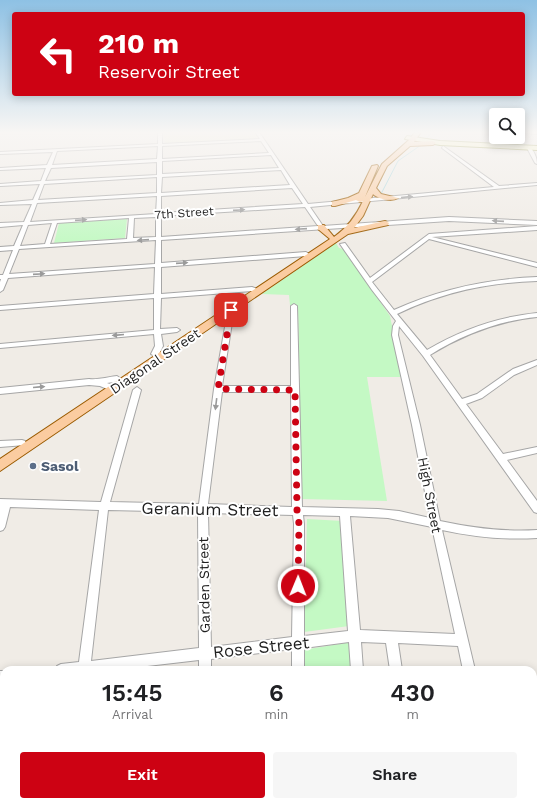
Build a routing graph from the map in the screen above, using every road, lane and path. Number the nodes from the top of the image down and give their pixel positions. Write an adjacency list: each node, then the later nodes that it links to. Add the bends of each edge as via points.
1 (281, 169): 12 (street)
2 (48, 170): 9 (street)
3 (160, 170): 8 (street)
4 (270, 170): 8 (street)
5 (374, 170): 17 (main road, Diagonal Street)
6 (382, 170): 14 (main road, Diagonal Street)
7 (473, 170): 13 (street)
8 (160, 176): 9 (street); 15 (street)
9 (42, 183): 11 (street); 18 (street)
10 (537, 184): 13 (street)
11 (0, 185)
12 (294, 186): 15 (street); 21 (street)
13 (498, 188): 16 (street, one-way to 13)
14 (373, 189): 16 (main road, via 379,196); 17 (main road, Diagonal Street)
15 (160, 194): 18 (street); 22 (street)
16 (394, 198): 17 (street)
17 (363, 199): 20 (main road); 30 (main road, Diagonal Street)
18 (35, 202): 19 (street); 25 (street)
19 (0, 204)
20 (335, 204): 21 (street, 7th Street)
21 (307, 206): 22 (street, 7th Street, one-way to 21); 29 (street)
22 (159, 215): 23 (street, 7th Street); 34 (street)
23 (132, 217): 24 (street, 7th Street, one-way to 23); 35 (street)
24 (55, 222): 25 (street, 7th Street); 37 (street)
25 (26, 223): 28 (street, 7th Street); 38 (street)
26 (385, 223): 27 (street, one-way to 26, via 466,219); 30 (main road)
27 (537, 223)
28 (0, 225)
29 (321, 227): 30 (street); 32 (main road); 34 (street, one-way to 34)
30 (348, 228): 32 (main road, Diagonal Street); 47 (main road, Diagonal Street)
31 (537, 228): 33 (street, via 436,234)
32 (330, 237): 40 (main road, Diagonal Street)
33 (427, 237): 42 (street); 45 (street)
34 (159, 238): 35 (street, one-way to 35); 41 (street)
35 (130, 240): 37 (street)
36 (343, 244): 45 (street)
37 (47, 246): 38 (street)
38 (16, 248): 39 (street); 43 (street)
39 (0, 249)
40 (306, 254): 41 (street, one-way to 40); 47 (main road, Diagonal Street)
41 (158, 265): 43 (street, one-way to 41); 48 (street)
42 (537, 265)
43 (3, 277): 46 (street)
44 (537, 279): 52 (street, via 500,281 452,290 427,297)
45 (369, 282): 52 (street)
46 (0, 290)
47 (255, 290): 48 (street); 51 (main road, Diagonal Street); 58 (main road, Diagonal Street)
48 (158, 295): 50 (street); 56 (street)
49 (294, 306): 64 (street)
50 (0, 308)
51 (231, 310): 61 (main road, Diagonal Street); 62 (street, Garden Street)
52 (393, 313): 54 (street)
53 (537, 315): 59 (street, via 498,320 475,328)
54 (400, 320): 59 (street); 79 (street, High Street, via 395,335)
55 (177, 330): 56 (street)
56 (157, 332): 57 (street, one-way to 57); 58 (street, via 159,346)
57 (0, 346)
58 (155, 354): 61 (main road, Diagonal Street)
59 (426, 354): 66 (street)
60 (537, 362): 66 (street, via 521,367 479,397)
61 (113, 384): 65 (street, one-way to 61, via 89,382); 67 (main road, Diagonal Street); 72 (main road, Diagonal Street)
62 (218, 389): 64 (street); 75 (street, Garden Street, one-way to 75)
63 (136, 390): 74 (street)
64 (295, 390): 77 (street)
65 (0, 391)
66 (461, 402): 71 (street)
67 (22, 443): 68 (street); 70 (main road, Diagonal Street)
68 (0, 444)
69 (537, 450): 71 (street)
70 (0, 457)
71 (501, 458): 76 (street)
72 (0, 466)
73 (3, 503): 74 (street, Geranium Street); 80 (street)
74 (104, 507): 75 (street, Geranium Street); 87 (street)
75 (203, 509): 77 (street, Geranium Street); 86 (street, Garden Street)
76 (537, 509)
77 (297, 510): 78 (street, Geranium Street); 85 (street)
78 (345, 512): 79 (street, Geranium Street, via 386,514); 82 (street)
79 (436, 524): 81 (street, Geranium Street, via 475,532); 84 (street, High Street)
80 (0, 527)
81 (537, 534)
82 (354, 636): 83 (street, Rose Street); 85 (street, Rose Street); 91 (street)
83 (391, 638): 84 (street, Rose Street); 92 (street)
84 (462, 640): 93 (street, High Street)
85 (297, 644): 86 (street, Rose Street); 90 (street)
86 (205, 654): 88 (street, Rose Street); 89 (street, Garden Street)
87 (84, 666)
88 (108, 666)
89 (205, 666)
90 (298, 666)
91 (357, 666)
92 (395, 666)
93 (468, 666)

